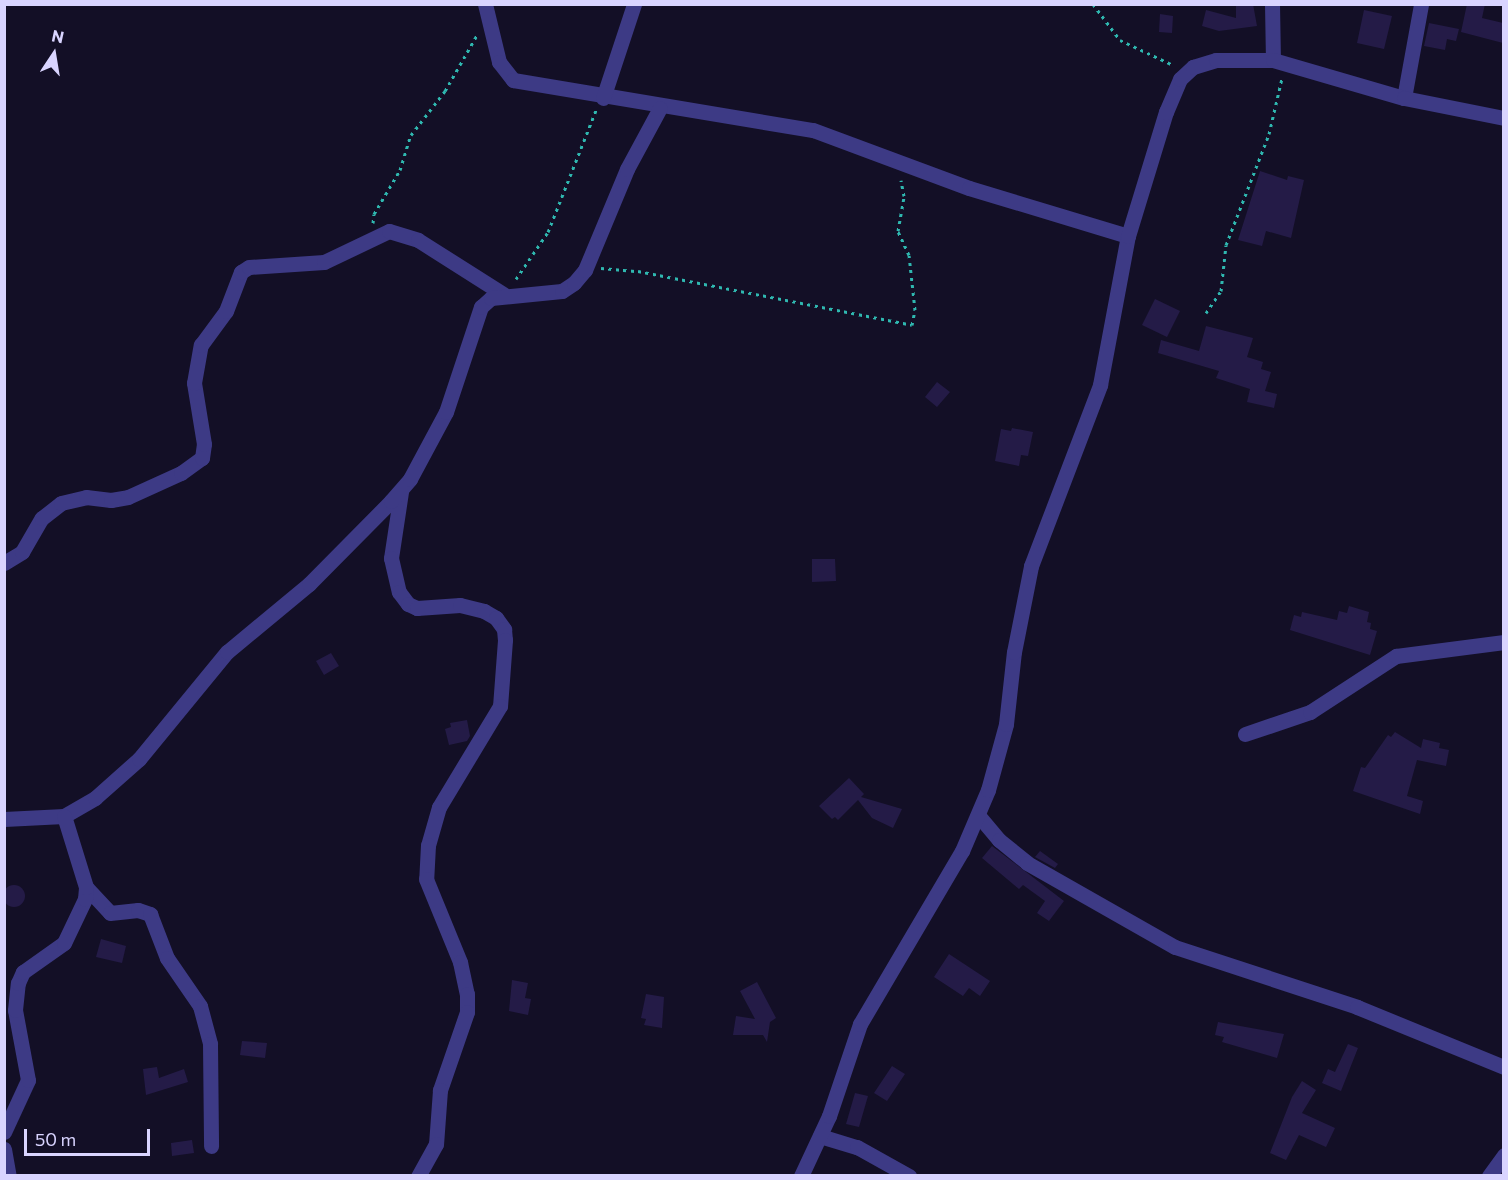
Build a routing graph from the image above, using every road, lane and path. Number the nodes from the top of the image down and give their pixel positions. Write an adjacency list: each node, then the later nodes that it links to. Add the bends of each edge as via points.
1 (634, 4): 8 (street)
2 (1093, 4): 7 (path, via 1120,40)
3 (1272, 4): 6 (street)
4 (1421, 4): 9 (street)
5 (486, 11): 8 (street, via 499,62 513,80); 13 (path, via 451,81 411,135 393,185 373,217)
6 (1279, 62): 7 (street, via 1216,60); 9 (street); 17 (path, via 1269,134 1226,245 1221,291)
7 (1186, 72): 14 (street, via 1166,112)
8 (603, 98): 10 (street); 16 (path, via 582,136 548,232 528,265)
9 (1404, 98): 11 (street)
10 (660, 108): 12 (street, via 813,130); 15 (street, via 627,169)
11 (1503, 118)
12 (897, 161): 14 (street, via 969,188); 15 (path, via 904,191 898,231 908,250 915,310 912,325 638,271 607,267)
13 (379, 232): 16 (street, via 400,232 418,240); 19 (street, via 324,262 260,264 241,272 226,311 201,345 196,362 194,383 204,444 202,458 181,473 128,497 86,497 61,502 42,518 22,552)
14 (1128, 236): 22 (street, via 1100,385 1030,566 1006,724)
15 (585, 270): 16 (street, via 562,291)
16 (503, 294): 18 (street, via 491,298 474,320 446,412)
17 (1206, 313)
18 (402, 489): 23 (street, via 309,584 227,652 138,759 95,798); 33 (street, via 391,558 399,592 417,608 460,605 484,611 504,629 505,640 500,706 444,797 428,845 426,879 460,962 467,1012 440,1090 436,1144)
19 (4, 563)
20 (1503, 642): 21 (street, via 1396,656 1310,712)
21 (1245, 734)
22 (978, 815): 26 (street, via 1026,863 1175,946 1357,1007); 28 (street, via 952,869 860,1024)
23 (64, 816): 24 (street); 25 (street)
24 (4, 819)
25 (86, 887): 27 (street, via 81,911 69,936 23,972 18,982 15,1010 28,1080); 29 (street, via 110,913 138,910 150,914 167,958 200,1006 210,1044)
26 (1503, 1066)
27 (4, 1132)
28 (820, 1136): 34 (street); 35 (street, via 857,1147)
29 (211, 1146)
30 (4, 1149): 32 (street)
31 (1503, 1155): 36 (street)
32 (9, 1176)
33 (418, 1176)
34 (801, 1176)
35 (909, 1176)
36 (1489, 1176)

